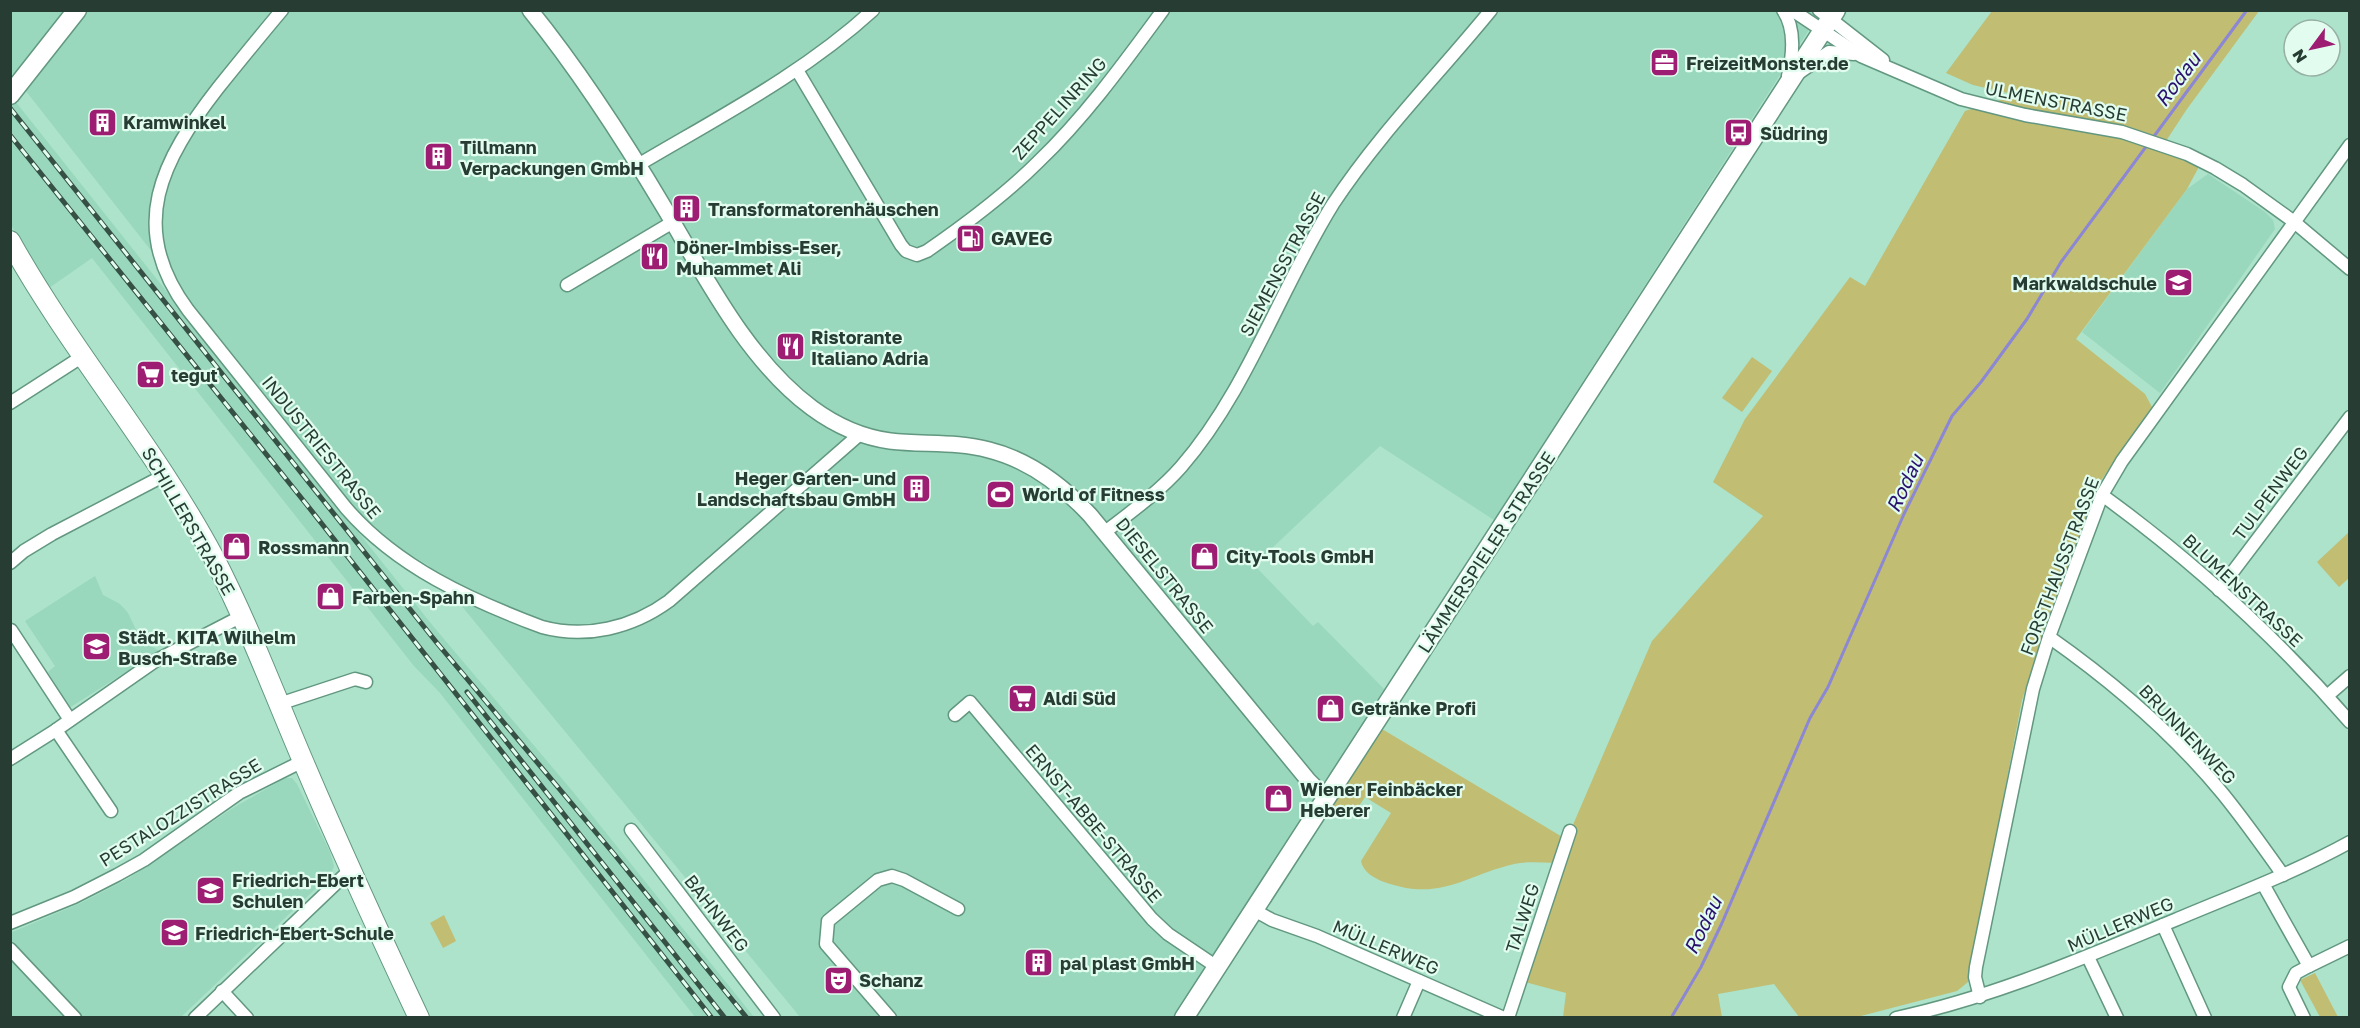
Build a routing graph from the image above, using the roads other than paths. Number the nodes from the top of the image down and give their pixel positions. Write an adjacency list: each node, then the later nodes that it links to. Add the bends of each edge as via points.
1 (77, 10): 14 (main road)
2 (282, 10): 25 (street, INDUSTRIESTRASSE, via 202,108 175,149 159,191 158,238 168,279 178,297 346,508 388,549 444,584 542,627 582,632 616,627 648,615 669,601)
3 (530, 10): 16 (street, DIESELSTRASSE, via 583,80)
4 (873, 10): 11 (street)
5 (1163, 10): 11 (street, ZEPPELINRING, via 1089,106 1037,163 995,201 917,255 900,245)
6 (1491, 10): 28 (street, SIEMENSSTRASSE, via 1384,132 1357,169 1314,236 1240,379 1190,456 1161,487)
7 (1783, 10): 13 (street, LÄMMERSPIELER STRASSE, via 1792,35 1792,61)
8 (1792, 10): 9 (street)
9 (1827, 18): 10 (street, ULMENSTRASSE); 12 (street, ULMENSTRASSE); 13 (main road, LÄMMERSPIELER STRASSE)
10 (1861, 56): 12 (street, ULMENSTRASSE); 13 (street, LÄMMERSPIELER STRASSE, via 1829,52)
11 (797, 70): 16 (street)
12 (1901, 72): 17 (street, ULMENSTRASSE, via 1982,105 2164,145 2215,168)
13 (1786, 85): 44 (main road, LÄMMERSPIELER STRASSE)
14 (10, 95)
15 (2349, 145): 17 (street, FORSTHAUSSTRASSE)
16 (638, 165): 18 (street, DIESELSTRASSE)
17 (2293, 221): 20 (street, ULMENSTRASSE); 27 (street, FORSTHAUSSTRASSE, via 2122,461)
18 (673, 222): 21 (street); 25 (street, DIESELSTRASSE, via 721,301 775,375 825,417)
19 (12, 247): 22 (main road, SCHILLERSTRASSE)
20 (2349, 269)
21 (567, 285)
22 (83, 356): 23 (street); 26 (main road, SCHILLERSTRASSE)
23 (10, 403)
24 (2349, 417): 30 (street, TULPENWEG)
25 (860, 434): 28 (street, DIESELSTRASSE, via 891,441 958,444 1005,455 1059,486)
26 (165, 475): 29 (street, via 52,534); 31 (main road, SCHILLERSTRASSE, via 200,532)
27 (2102, 495): 30 (street, BLUMENSTRASSE, via 2165,542); 33 (street, FORSTHAUSSTRASSE)
28 (1105, 532): 44 (street, DIESELSTRASSE)
29 (10, 563)
30 (2219, 590): 36 (street, BLUMENSTRASSE, via 2261,627)
31 (242, 616): 37 (main road, SCHILLERSTRASSE); 39 (street, via 155,661)
32 (11, 630): 39 (street)
33 (2049, 637): 50 (street, BRUNNENWEG, via 2105,678 2180,747 2222,793); 63 (street, FORSTHAUSSTRASSE, via 2033,689 1976,967)
34 (2349, 676): 36 (street)
35 (366, 682): 37 (street, via 356,679)
36 (2327, 696): 40 (street, BLUMENSTRASSE)
37 (279, 704): 43 (main road, SCHILLERSTRASSE)
38 (955, 715): 60 (street, ERNST-ABBE-STRASSE, via 970,702 1152,919)
39 (70, 720): 41 (street)
40 (2349, 722)
41 (56, 730): 42 (street); 45 (street)
42 (10, 759)
43 (303, 760): 49 (main road, SCHILLERSTRASSE); 54 (street, PESTALOZZISTRASSE, via 227,800 144,860 74,897)
44 (1326, 798): 53 (main road, LÄMMERSPIELER STRASSE)
45 (111, 811)
46 (631, 830): 68 (street, BAHNWEG)
47 (1570, 831): 72 (street, TALWEG)
48 (2349, 842): 50 (street, MÜLLERWEG)
49 (350, 870): 62 (street); 67 (main road, SCHILLERSTRASSE)
50 (2283, 875): 51 (street, MÜLLERWEG)
51 (2263, 884): 55 (street, MÜLLERWEG); 59 (street)
52 (958, 909): 69 (street, via 892,876 874,884 828,921 826,944)
53 (1254, 910): 60 (main road, LÄMMERSPIELER STRASSE); 61 (street, MÜLLERWEG)
54 (10, 923)
55 (2163, 925): 58 (street, MÜLLERWEG); 75 (street)
56 (2349, 946): 59 (street)
57 (10, 949): 64 (street)
58 (2088, 957): 63 (street, MÜLLERWEG); 74 (street)
59 (2309, 966): 76 (street, via 2296,973 2289,987)
60 (1217, 967): 70 (main road, LÄMMERSPIELER STRASSE)
61 (1419, 981): 71 (street); 72 (street, MÜLLERWEG)
62 (222, 991): 65 (street); 66 (street)
63 (1980, 997): 73 (street, MÜLLERWEG)
64 (75, 1017)
65 (195, 1017)
66 (247, 1017)
67 (419, 1017)
68 (774, 1017)
69 (890, 1017)
70 (1185, 1017)
71 (1403, 1017)
72 (1506, 1017)
73 (1896, 1017)
74 (2117, 1017)
75 (2205, 1017)
76 (2304, 1017)

